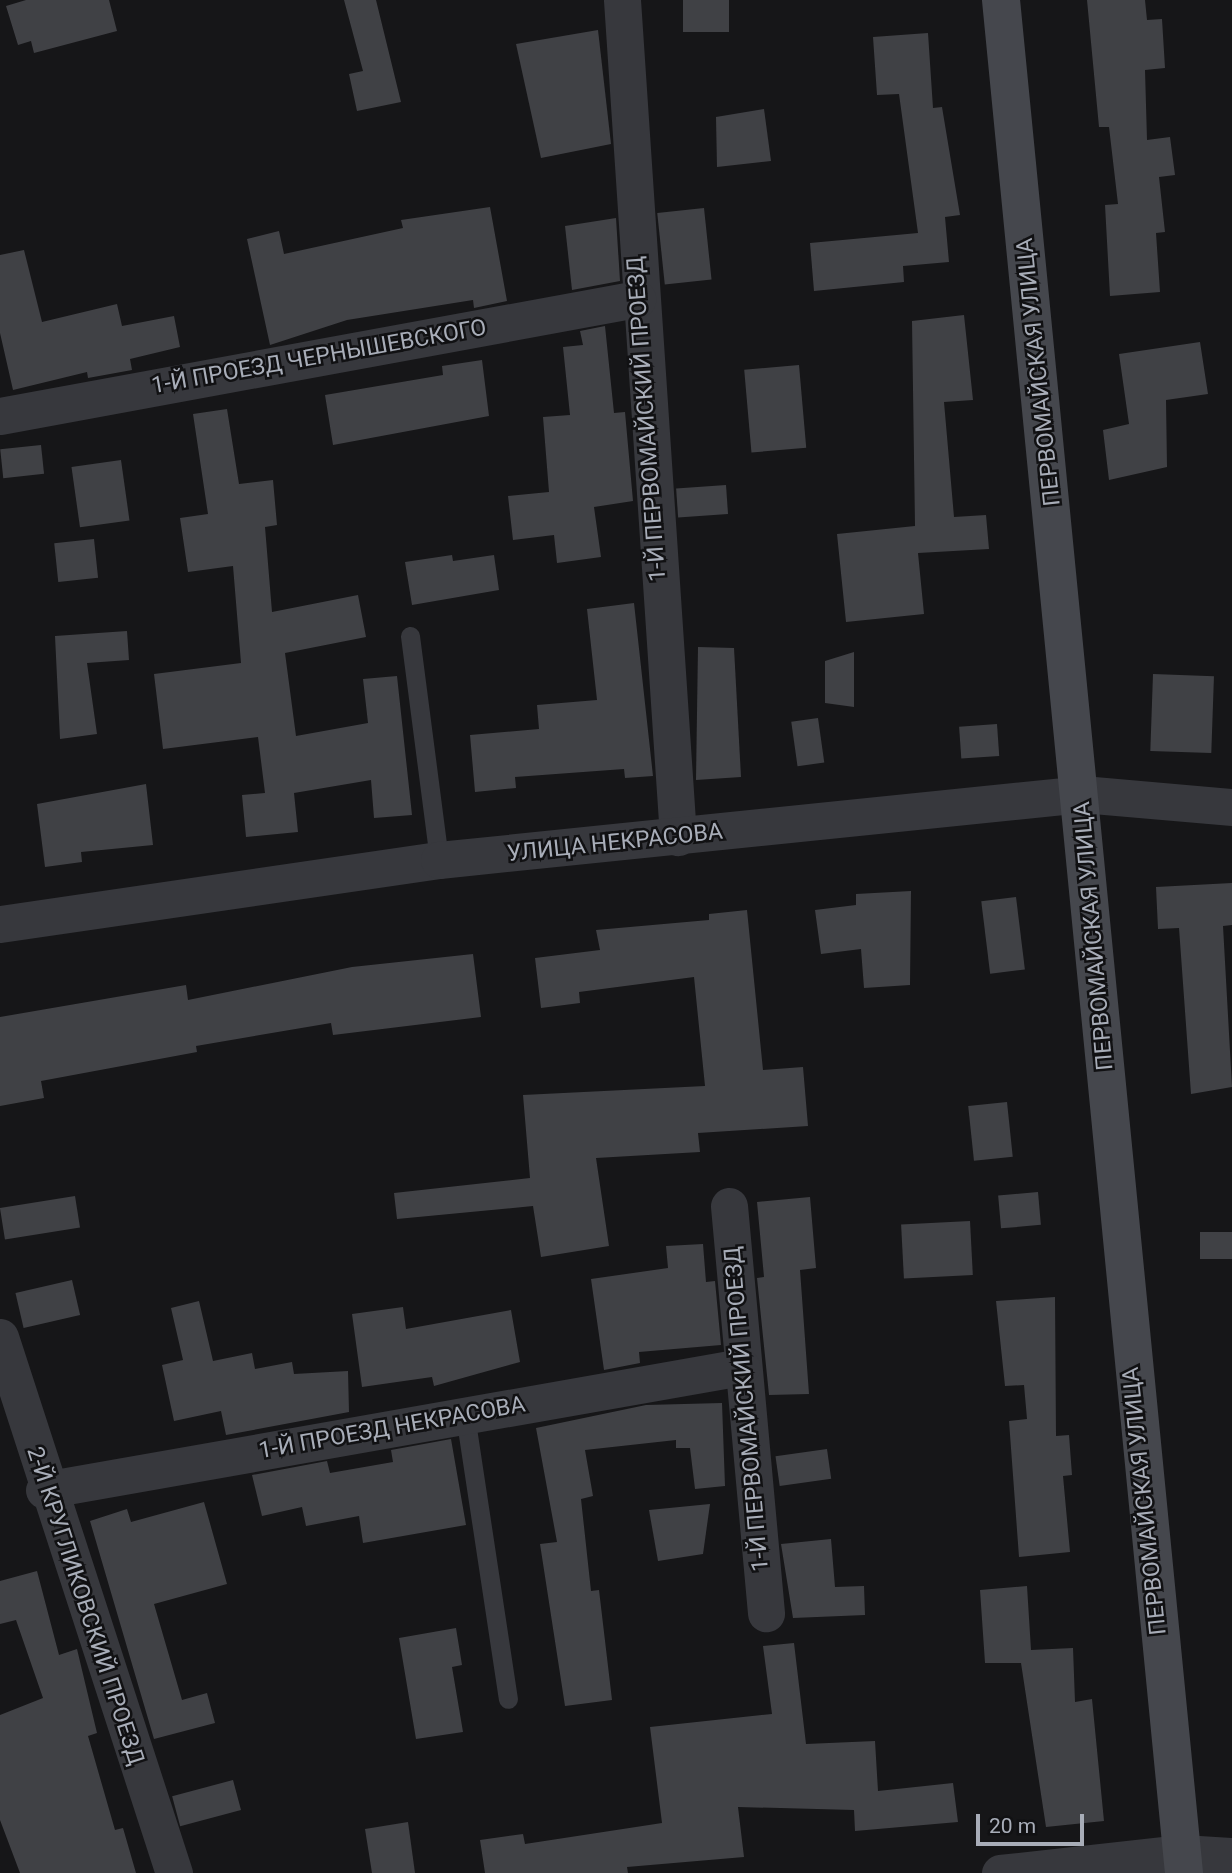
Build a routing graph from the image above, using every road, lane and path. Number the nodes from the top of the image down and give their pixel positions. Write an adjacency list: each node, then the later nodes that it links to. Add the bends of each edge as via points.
1 (622, 0): 3 (street, 1-Й ПЕРВОМАЙСКИЙ ПРОЕЗД)
2 (1001, 0): 6 (street, ПЕРВОМАЙСКАЯ УЛИЦА)
3 (637, 299): 4 (street, 1-Й ПРОЕЗД ЧЕРНЫШЕВСКОГО); 8 (street, 1-Й ПЕРВОМАЙСКИЙ ПРОЕЗД)
4 (0, 416)
5 (410, 636): 9 (lane)
6 (1082, 794): 7 (street, УЛИЦА НЕКРАСОВА); 8 (street, УЛИЦА НЕКРАСОВА); 19 (street, ПЕРВОМАЙСКАЯ УЛИЦА)
7 (1232, 807)
8 (678, 837): 9 (street, УЛИЦА НЕКРАСОВА)
9 (439, 860): 10 (street, УЛИЦА НЕКРАСОВА)
10 (0, 924)
11 (729, 1206): 13 (street, 1-Й ПЕРВОМАЙСКИЙ ПРОЕЗД)
12 (0, 1338): 15 (street, 2-Й КРУГЛИКОВСКИЙ ПРОЕЗД)
13 (741, 1367): 14 (street, 1-Й ПРОЕЗД НЕКРАСОВА); 16 (street, 1-Й ПЕРВОМАЙСКИЙ ПРОЕЗД)
14 (465, 1415): 15 (street, 1-Й ПРОЕЗД НЕКРАСОВА); 17 (lane)
15 (44, 1490): 20 (street, 2-Й КРУГЛИКОВСКИЙ ПРОЕЗД)
16 (766, 1613)
17 (508, 1699)
18 (1232, 1856): 19 (street)
19 (1183, 1863): 21 (street)
20 (174, 1873)
21 (1000, 1873)

